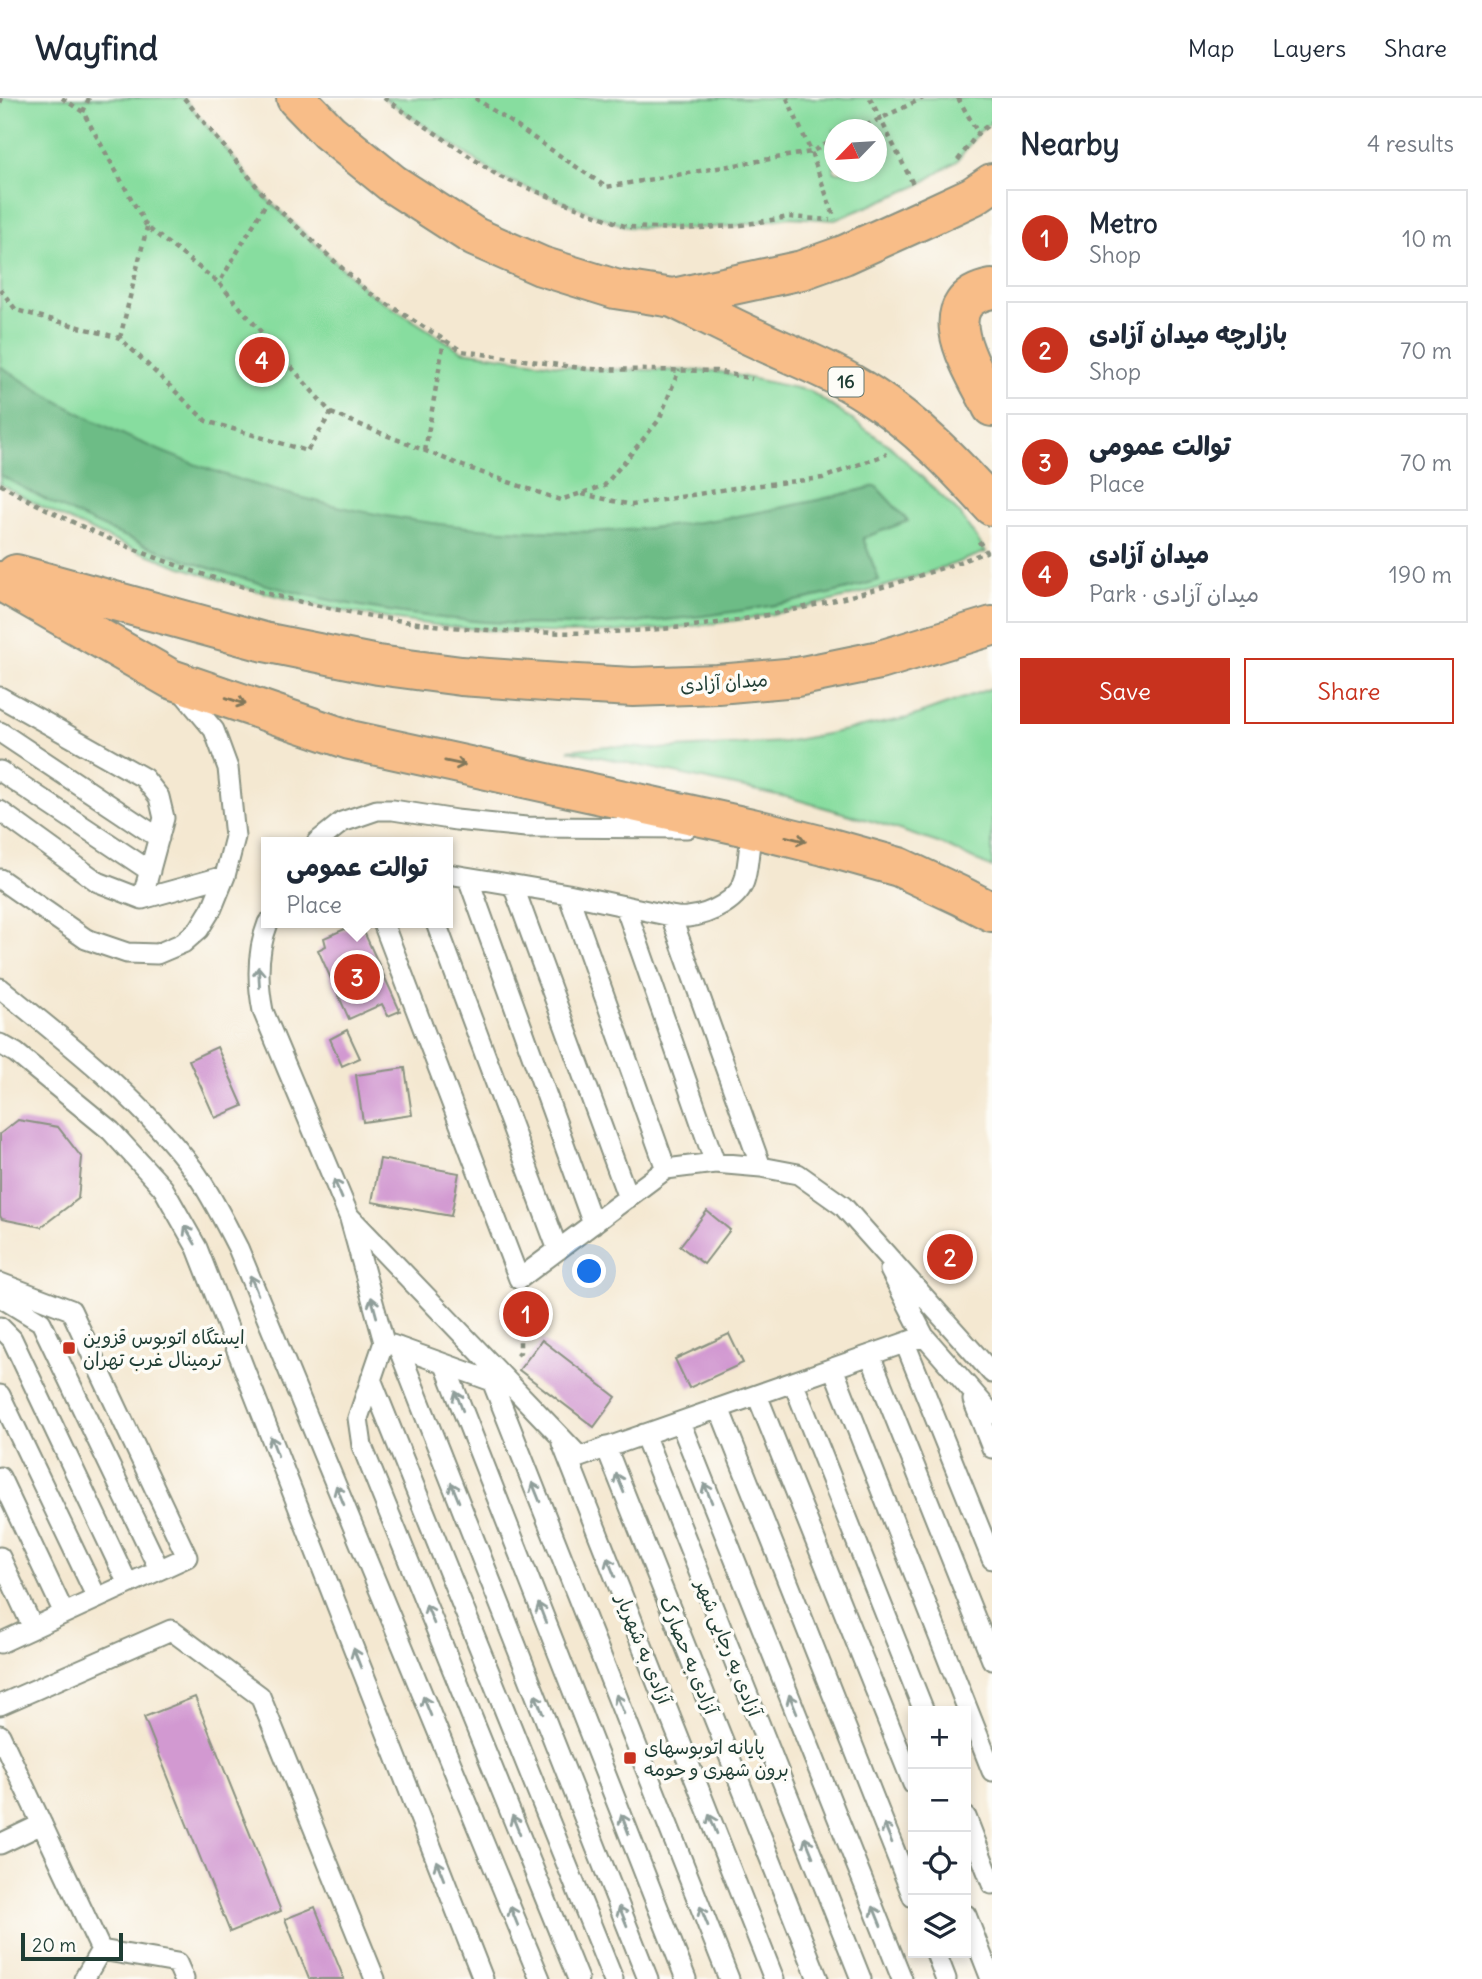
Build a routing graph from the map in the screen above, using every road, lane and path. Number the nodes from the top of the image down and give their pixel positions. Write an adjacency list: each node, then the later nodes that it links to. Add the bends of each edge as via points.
1 (62, 98): 11 (path)
2 (89, 98): 11 (path)
3 (184, 98): 18 (path)
4 (296, 98): 23 (highway, via 329,132 393,184 475,237 541,266 615,289)
5 (383, 98): 15 (path, via 500,177 628,227 682,229 789,217 835,220)
6 (475, 98): 15 (path, via 606,187)
7 (787, 98): 15 (path)
8 (870, 98): 12 (path)
9 (923, 98): 12 (path)
10 (958, 98): 13 (path)
11 (83, 112): 19 (path)
12 (880, 118): 17 (path)
13 (978, 133)
14 (824, 146): 15 (path)
15 (811, 152)
16 (992, 183): 23 (highway, via 844,256 802,270)
17 (915, 187)
18 (268, 200): 20 (path); 25 (path, via 368,292)
19 (147, 227): 20 (path); 24 (path)
20 (219, 283): 29 (path)
21 (0, 289): 24 (path, via 16,310)
22 (992, 289): 28 (highway, via 970,297 958,311 958,331 967,358)
23 (673, 298): 34 (highway, 16, via 813,364 898,414 952,462)
24 (120, 338): 29 (path, via 206,421 307,451)
25 (444, 340): 26 (path, via 462,351 587,369); 30 (path)
26 (679, 370): 27 (path, via 716,371); 33 (path, via 659,420 604,486)
27 (756, 380)
28 (992, 407)
29 (331, 413): 30 (path)
30 (425, 451): 33 (path, via 560,500)
31 (895, 451): 33 (path, via 823,478 632,505)
32 (0, 484): 34 (path, via 97,533 244,587 320,607 397,620 553,633 710,624 864,593 986,552)
33 (580, 494)
34 (982, 519)
35 (0, 570): 37 (highway, میدان آزادی, via 264,642 378,665 559,684 633,687 797,677 880,660)
36 (0, 582): 38 (highway)
37 (992, 626)
38 (171, 680): 43 (highway, one-way to 43, via 350,740); 48 (lane, via 214,730 228,768 235,836)
39 (0, 697): 45 (lane, via 144,778 159,797 164,818)
40 (0, 732): 45 (lane)
41 (0, 771): 46 (lane)
42 (0, 811): 53 (lane, via 97,882)
43 (752, 828): 44 (lane, via 526,827 377,810 342,822); 55 (highway, one-way to 55, via 899,867); 56 (lane, via 740,889 715,909 687,918)
44 (322, 837)
45 (159, 838): 46 (lane)
46 (150, 871): 53 (lane)
47 (453, 875): 49 (lane)
48 (225, 876): 50 (lane, via 199,929 183,943 157,954 127,953 86,939); 53 (lane)
49 (468, 878): 51 (lane); 67 (lane)
50 (0, 879)
51 (513, 885): 52 (lane); 65 (lane)
52 (568, 894): 54 (lane); 64 (lane)
53 (142, 899)
54 (625, 906): 56 (lane); 62 (lane)
55 (992, 912)
56 (671, 916): 63 (lane)
57 (266, 928): 66 (lane, one-way to 57, via 263,1011 258,965)
58 (385, 928): 70 (lane)
59 (438, 928): 69 (lane)
60 (0, 988): 122 (lane, one-way to 60, via 239,1248 211,1196 141,1110)
61 (0, 1044): 121 (lane, one-way to 61, via 197,1248 163,1188 111,1131)
62 (715, 1163): 63 (lane); 64 (lane)
63 (761, 1167): 68 (lane, via 798,1174 843,1206)
64 (666, 1169): 65 (lane)
65 (628, 1198): 67 (lane)
66 (349, 1216): 76 (lane, one-way to 66); 82 (lane)
67 (593, 1224): 69 (lane)
68 (876, 1243): 74 (lane); 81 (lane)
69 (558, 1250): 70 (lane)
70 (519, 1279): 77 (path)
71 (0, 1283): 98 (lane, via 71,1310 187,1557)
72 (0, 1297): 98 (lane, via 41,1322)
73 (0, 1326): 99 (lane, via 12,1339)
74 (924, 1336): 75 (lane); 85 (lane)
75 (905, 1343): 78 (lane); 97 (lane)
76 (391, 1345): 79 (lane); 83 (lane); 125 (lane, one-way to 76)
77 (520, 1352)
78 (870, 1355): 80 (lane); 104 (lane)
79 (445, 1365): 82 (lane); 126 (lane, one-way to 79)
80 (833, 1368): 84 (lane); 108 (lane)
81 (992, 1373)
82 (494, 1376): 92 (lane); 127 (lane, one-way to 82)
83 (371, 1379): 123 (lane, one-way to 83, via 362,1446 358,1418); 124 (lane)
84 (793, 1382): 87 (lane); 106 (lane)
85 (967, 1385): 89 (lane); 94 (lane)
86 (0, 1395): 100 (lane)
87 (757, 1395): 88 (lane); 109 (lane)
88 (719, 1408): 90 (lane); 114 (lane, one-way to 88)
89 (992, 1414)
90 (680, 1422): 91 (lane); 131 (lane, one-way to 90)
91 (644, 1434): 93 (lane); 130 (lane, آزادی به رجایی شهر, one-way to 91)
92 (559, 1435): 93 (lane, via 580,1457); 128 (lane, آزادی به شهریار, one-way to 92)
93 (606, 1447): 129 (lane, آزادی به حصارک, one-way to 93)
94 (992, 1448)
95 (0, 1477): 101 (lane)
96 (0, 1557): 102 (lane)
97 (992, 1559)
98 (159, 1569): 99 (lane)
99 (128, 1584): 100 (lane)
100 (97, 1598): 101 (lane)
101 (64, 1613): 102 (lane)
102 (33, 1628): 103 (lane)
103 (0, 1642)
104 (992, 1660)
105 (0, 1705): 120 (lane, via 171,1630 261,1696)
106 (922, 1706)
107 (0, 1735): 110 (lane)
108 (992, 1771)
109 (908, 1772)
110 (42, 1824): 112 (lane); 116 (lane)
111 (971, 1830): 113 (lane)
112 (0, 1844)
113 (992, 1884)
114 (912, 1895)
115 (971, 1927): 133 (lane)
116 (101, 1951): 118 (lane); 119 (lane, via 177,1963)
117 (938, 1958): 132 (lane)
118 (84, 1979)
119 (184, 1979)
120 (375, 1979)
121 (482, 1979)
122 (540, 1979)
123 (578, 1979)
124 (613, 1979)
125 (648, 1979)
126 (686, 1979)
127 (729, 1979)
128 (774, 1979)
129 (818, 1979)
130 (861, 1979)
131 (902, 1979)
132 (946, 1979)
133 (992, 1979)

